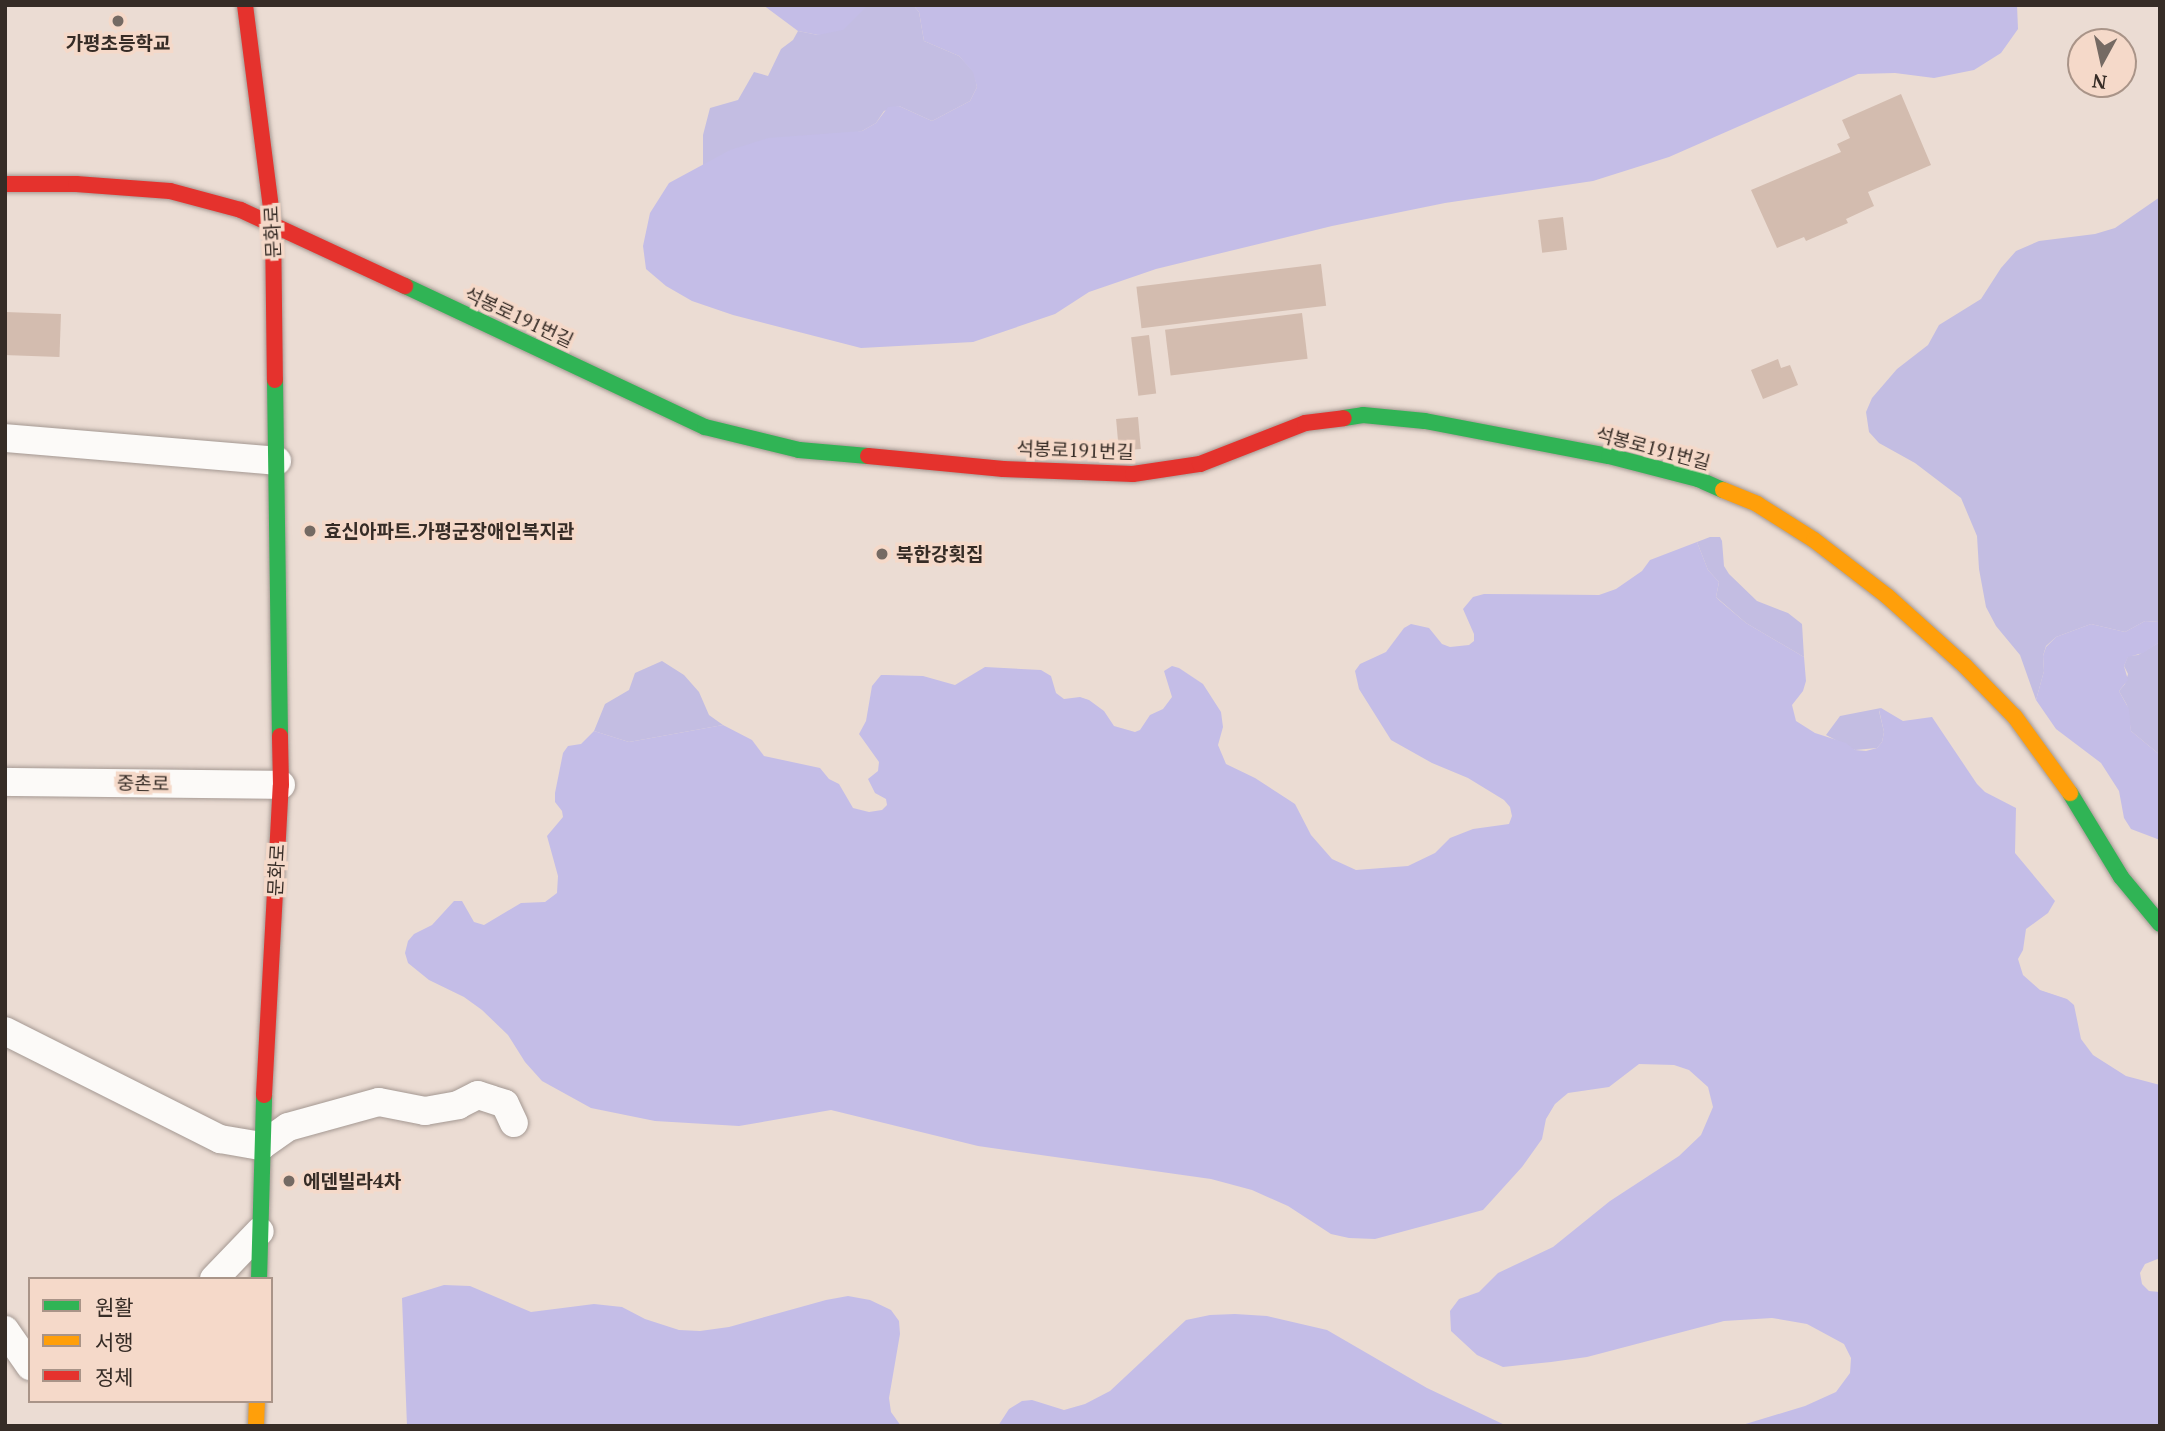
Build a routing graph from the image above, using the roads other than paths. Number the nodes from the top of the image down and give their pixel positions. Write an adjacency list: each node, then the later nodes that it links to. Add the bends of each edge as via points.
1 (245, 5): 3 (street, 문화로)
2 (5, 184): 3 (street, 석봉로191번길, via 170,191 241,209)
3 (273, 225): 5 (street, 문화로); 8 (street, 석봉로191번길, via 705,427 799,450 1003,469 1133,474 1200,464 1305,423 1363,415 1425,421 1609,456 1698,479 1757,504 1814,540 1887,596 1965,666 2015,718 2059,776 2121,877)
4 (5, 438): 5 (street)
5 (277, 461): 7 (street, 문화로)
6 (5, 782): 7 (street, 중촌로)
7 (281, 785): 11 (street, 문화로)
8 (2160, 924)
9 (5, 1031): 11 (street, via 220,1139)
10 (514, 1123): 11 (street, via 505,1104 478,1095 458,1105 425,1111 379,1102 288,1127)
11 (261, 1146): 12 (street, 문화로)
12 (260, 1231): 13 (street); 14 (street, 문화로)
13 (216, 1277)
14 (259, 1277)
15 (5, 1330): 16 (street)
16 (28, 1363)
17 (257, 1403): 18 (street)
18 (256, 1426)

